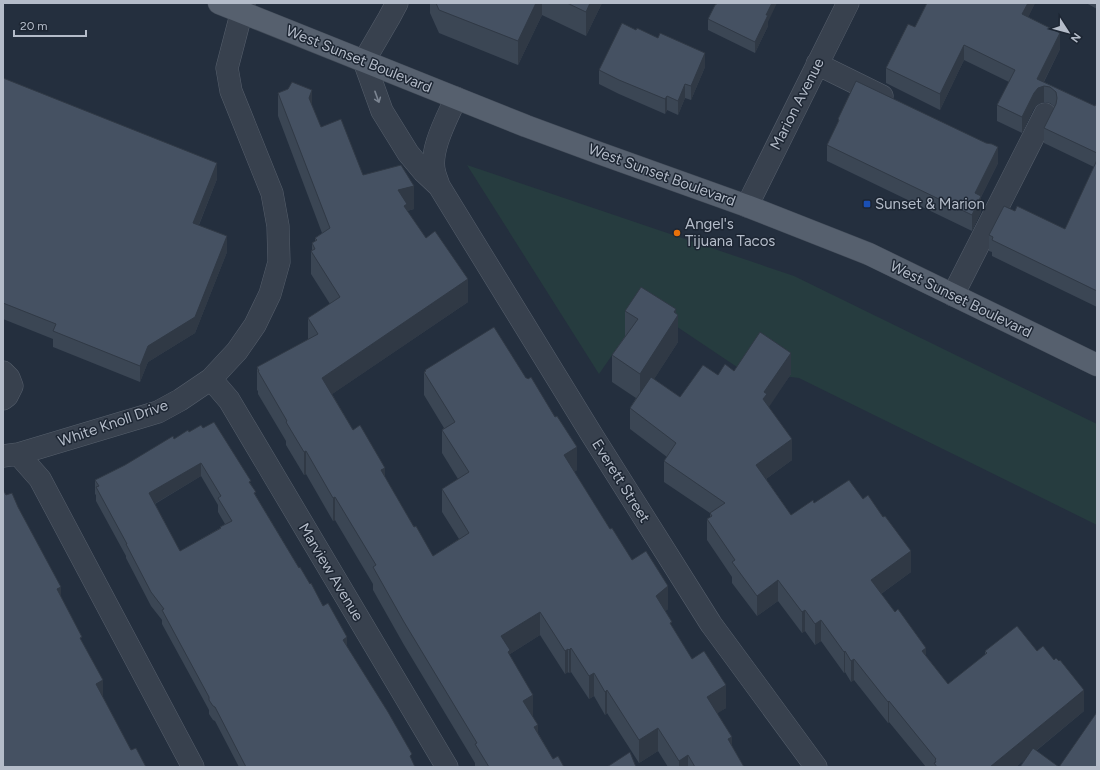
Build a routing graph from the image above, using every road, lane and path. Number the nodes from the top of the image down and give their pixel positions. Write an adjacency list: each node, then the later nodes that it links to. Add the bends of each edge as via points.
1 (218, 3): 4 (main road, West Sunset Boulevard)
2 (397, 3): 5 (street)
3 (848, 3): 6 (street, Marion Avenue)
4 (243, 8): 5 (main road, West Sunset Boulevard); 15 (street, White Knoll Drive, via 227,68 231,91 272,194 278,226 278,262 270,294 255,325 237,351)
5 (364, 61): 7 (main road, West Sunset Boulevard); 10 (street, Everett Street, one-way to 10, via 382,111 408,153)
6 (817, 64): 8 (street); 11 (street, Marion Avenue)
7 (456, 98): 10 (street, Everett Street, via 436,145 433,160); 11 (main road, West Sunset Boulevard)
8 (897, 103)
9 (1045, 114): 12 (street)
10 (439, 186): 20 (street, Everett Street, via 712,624)
11 (746, 206): 12 (main road, West Sunset Boulevard, via 869,254)
12 (953, 295): 13 (main road, West Sunset Boulevard)
13 (1097, 365)
14 (3, 372): 16 (street, via 12,386)
15 (211, 379): 17 (street, White Knoll Drive, via 158,412); 19 (street, Marview Avenue, via 229,400)
16 (3, 399)
17 (11, 455): 18 (street, White Knoll Drive, via 40,478)
18 (193, 767)
19 (447, 767)
20 (816, 767)

